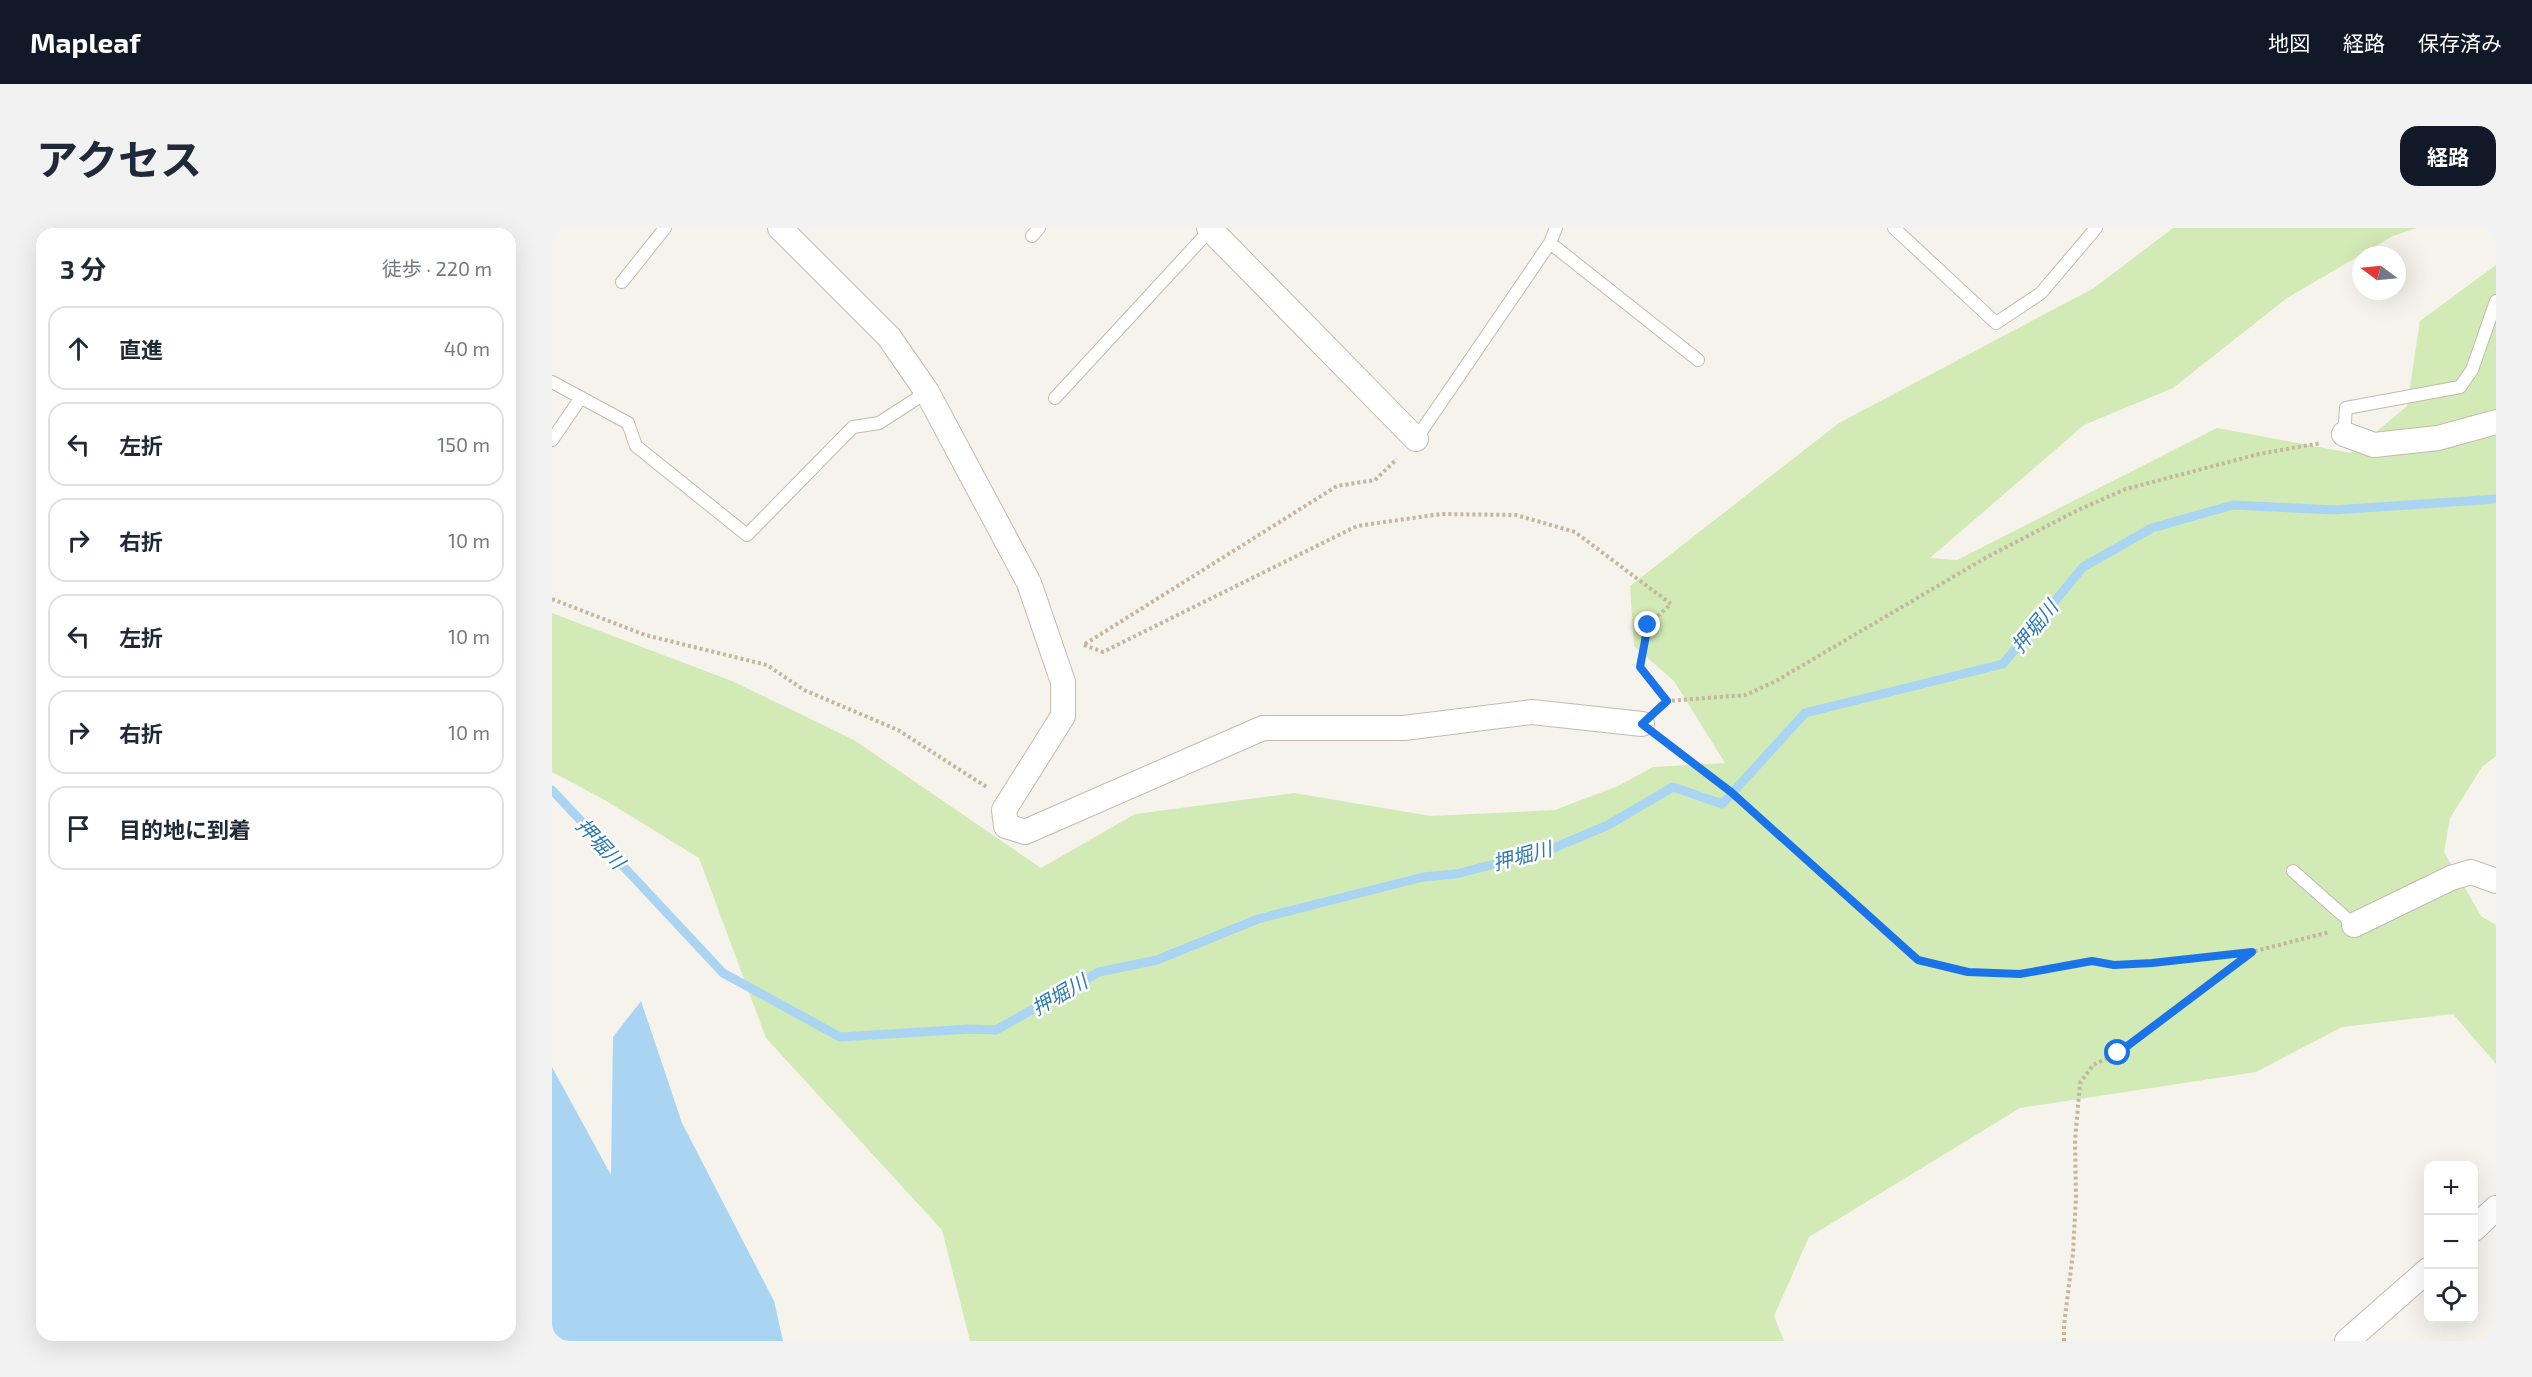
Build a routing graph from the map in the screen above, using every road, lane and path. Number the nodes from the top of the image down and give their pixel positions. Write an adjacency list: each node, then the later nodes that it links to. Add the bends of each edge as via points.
1 (665, 228): 8 (lane)
2 (780, 228): 12 (street, via 889,337)
3 (1556, 228): 7 (lane)
4 (1894, 228): 5 (lane, via 1996,323 2041,293)
5 (2096, 228)
6 (1210, 229): 13 (lane); 17 (street)
7 (1550, 243): 10 (lane); 17 (lane)
8 (622, 282)
9 (2496, 301): 16 (lane, via 2472,370 2460,387 2346,408)
10 (1698, 360)
11 (552, 382): 14 (lane)
12 (927, 392): 14 (lane, via 879,423 853,427 747,535 636,446 628,423); 21 (street, via 1029,583)
13 (1055, 398)
14 (580, 399): 18 (lane)
15 (2496, 422): 16 (street, via 2438,438 2374,446)
16 (2344, 434): 22 (path, via 2315,445 2259,454 2126,489 1987,557 1746,695)
17 (1416, 439): 20 (path, via 1375,480 1337,486)
18 (552, 440)
19 (552, 599): 24 (path, via 645,635 767,665 804,690 898,730 989,789)
20 (1084, 645): 21 (path); 22 (path, via 1103,652 1357,526 1441,514 1516,515 1575,532 1671,604 1648,625 1640,667)
21 (1056, 663): 24 (street, via 1063,682 1063,716)
22 (1667, 701): 23 (path)
23 (1642, 724): 24 (street, via 1532,712 1404,728 1263,729 1024,832 1006,826); 28 (path, via 1731,792 1918,960 1968,972 2020,974 2092,961 2114,965 2152,963)
24 (1004, 810)
25 (2293, 871): 27 (lane)
26 (2496, 881): 27 (street, via 2471,872)
27 (2354, 925): 28 (path)
28 (2252, 952): 32 (path, via 2118,1053 2093,1065 2080,1083 2073,1253)
29 (2496, 1208): 30 (street)
30 (2478, 1225)
31 (2424, 1274): 33 (street)
32 (2064, 1341)
33 (2347, 1341)

